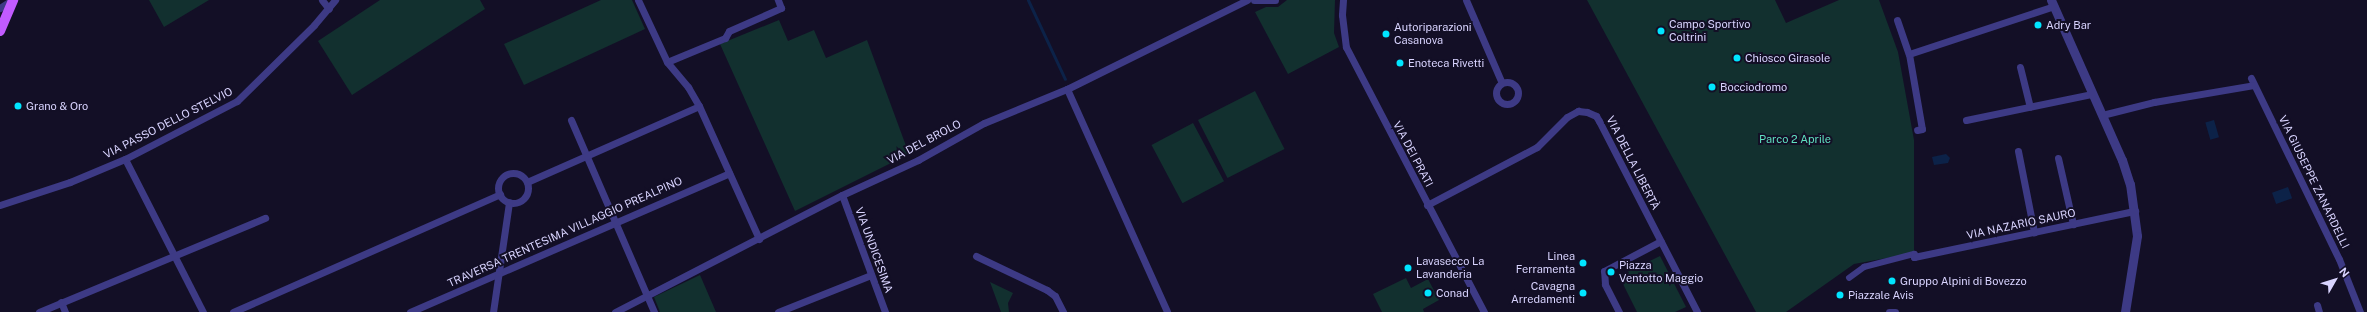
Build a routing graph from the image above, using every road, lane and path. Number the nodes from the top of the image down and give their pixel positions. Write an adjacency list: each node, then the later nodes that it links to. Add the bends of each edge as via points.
1 (13, 0): 12 (street); 15 (main road)
2 (322, 0): 13 (street)
3 (335, 0): 13 (street, VIA PASSO DELLO STELVIO)
4 (638, 0): 17 (street)
5 (778, 0): 17 (street, via 781,8 730,30 725,38)
6 (1247, 0): 20 (street, VIA DEL BROLO)
7 (1254, 0): 8 (street)
8 (1275, 0)
9 (1343, 0): 38 (street, VIA DEI PRATI, via 1346,47)
10 (1466, 0): 19 (street)
11 (2053, 3): 16 (street); 21 (street)
12 (0, 8)
13 (329, 9): 31 (street, VIA PASSO DELLO STELVIO, via 237,101)
14 (1897, 20): 16 (street)
15 (0, 31)
16 (1909, 54): 27 (street, via 1922,129)
17 (667, 62): 22 (street, via 688,87)
18 (2020, 67): 23 (street)
19 (1502, 83)
20 (1067, 89): 35 (street, VIA DEL BROLO, via 984,122 918,160); 65 (street)
21 (2092, 94): 23 (street); 24 (street)
22 (699, 106): 29 (street); 32 (street)
23 (2030, 107): 26 (street)
24 (2102, 115): 39 (street, via 2122,160); 70 (street, VIA GIUSEPPE ZANARDELLI, via 2252,81 2339,259)
25 (571, 120): 29 (street)
26 (1966, 120)
27 (1917, 130)
28 (2018, 152): 43 (street)
29 (586, 154): 33 (street); 41 (street)
30 (2058, 158): 42 (street)
31 (125, 159): 37 (street, VIA PASSO DELLO STELVIO, via 70,182); 47 (street)
32 (729, 173): 41 (street, TRAVERSA TRENTESIMA VILLAGGIO PREALPINO); 44 (street)
33 (527, 182): 34 (street, via 521,175 507,174 500,181); 36 (street, via 528,192 523,200)
34 (500, 194): 36 (street); 57 (street)
35 (842, 195): 44 (street, VIA DEL BROLO); 50 (street, VIA UNDICESIMA)
36 (509, 202): 49 (street)
37 (0, 205)
38 (1427, 205): 45 (street, VIA DELLA LIBERTÀ, via 1537,147 1567,117 1578,111 1587,112 1596,116 1599,121); 66 (street, VIA DEI PRATI)
39 (2135, 211): 42 (street, VIA NAZARIO SAURO); 69 (street, via 2137,236)
40 (265, 218): 47 (street)
41 (616, 222): 49 (street, TRAVERSA TRENTESIMA VILLAGGIO PREALPINO); 52 (street)
42 (2073, 224): 43 (street, VIA NAZARIO SAURO)
43 (2034, 232): 46 (street, VIA NAZARIO SAURO, via 1914,257)
44 (759, 239): 52 (street, VIA DEL BROLO)
45 (1661, 241): 67 (street, via 1604,271 1605,284); 68 (street, VIA DELLA LIBERTÀ)
46 (1914, 254): 51 (street, via 1864,267)
47 (174, 256): 53 (street); 56 (street)
48 (976, 256): 64 (street, via 1047,290 1055,296)
49 (498, 274): 58 (street, TRAVERSA TRENTESIMA VILLAGGIO PREALPINO); 59 (street)
50 (871, 275): 62 (street); 63 (street, VIA UNDICESIMA)
51 (1850, 278)
52 (647, 294): 60 (street, VIA DEL BROLO); 61 (street)
53 (61, 302): 54 (street); 55 (street)
54 (38, 312)
55 (65, 312)
56 (203, 312)
57 (233, 312)
58 (410, 312)
59 (493, 312)
60 (616, 312)
61 (654, 312)
62 (778, 312)
63 (885, 312)
64 (1063, 312)
65 (1167, 312)
66 (1484, 312)
67 (1619, 312)
68 (1697, 312)
69 (2125, 312)
70 (2360, 312)

